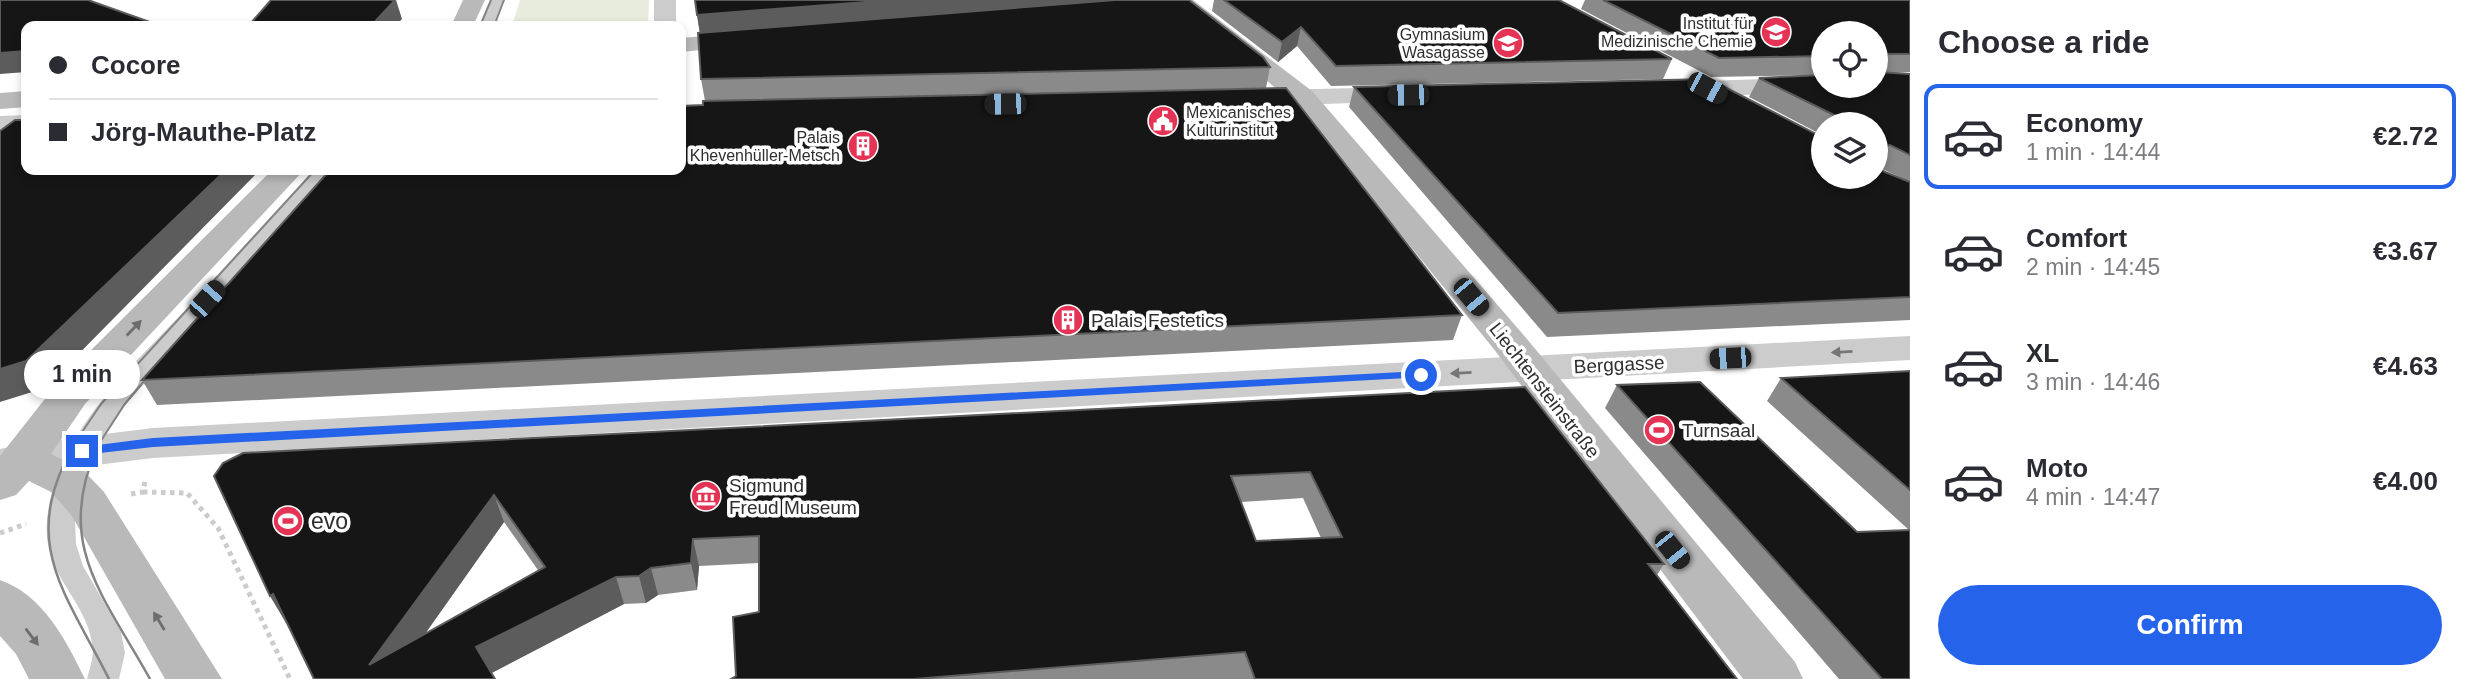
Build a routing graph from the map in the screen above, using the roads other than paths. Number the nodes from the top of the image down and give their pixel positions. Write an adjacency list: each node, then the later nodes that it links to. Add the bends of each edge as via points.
1 (474, 0): 6 (street)
2 (497, 0): 7 (lane)
3 (666, 0): 8 (street)
4 (1217, 2): 5 (street)
5 (1174, 3): 15 (street, Liechtensteinstraße)
6 (465, 21)
7 (488, 21)
8 (665, 21)
9 (776, 37): 10 (street)
10 (686, 45)
11 (1664, 80): 13 (street)
12 (1811, 85): 13 (street)
13 (1707, 88): 19 (street)
14 (1425, 94): 15 (street)
15 (1303, 97): 17 (street); 27 (street, Liechtensteinstraße)
16 (21, 99): 18 (street)
17 (1234, 99)
18 (0, 101)
19 (1753, 114)
20 (21, 123): 21 (street)
21 (0, 124)
22 (21, 133): 23 (street)
23 (0, 147)
24 (284, 175): 28 (street, one-way to 24)
25 (319, 175): 29 (lane, via 118,397 101,419)
26 (1910, 348): 27 (street, Berggasse, one-way to 27)
27 (1529, 368): 29 (street, Berggasse, one-way to 29, via 153,443); 34 (street, Liechtensteinstraße)
28 (5, 466): 29 (street)
29 (80, 479): 32 (lane, via 63,512 63,542 67,563 101,623 110,650); 33 (street, one-way to 29)
30 (0, 601): 31 (street, one-way to 31, via 35,638)
31 (57, 679)
32 (103, 679)
33 (194, 679)
34 (1775, 679)

